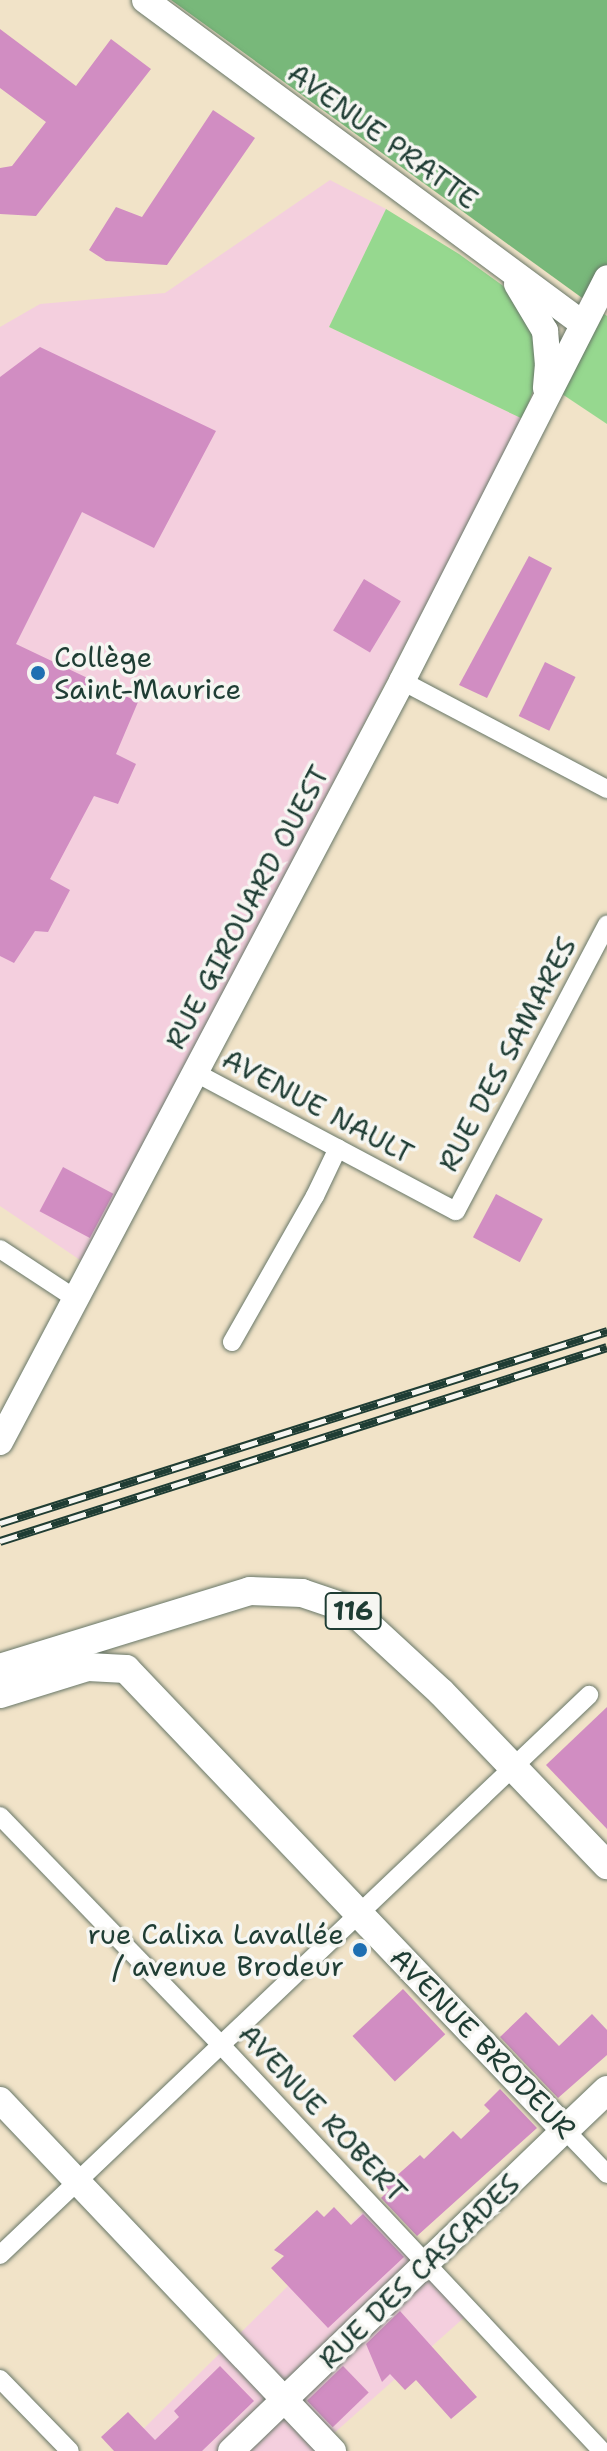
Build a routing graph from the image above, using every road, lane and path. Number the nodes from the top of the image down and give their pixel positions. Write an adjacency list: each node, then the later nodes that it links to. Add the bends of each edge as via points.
1 (145, 0): 2 (street, AVENUE PRATTE)
2 (502, 265): 4 (street, AVENUE PRATTE); 5 (street, via 529,299 545,331)
3 (607, 278): 4 (street, RUE GIROUARD OUEST)
4 (583, 324): 5 (street, RUE GIROUARD OUEST)
5 (545, 398): 6 (street, RUE GIROUARD OUEST)
6 (402, 681): 7 (street); 9 (street, RUE GIROUARD OUEST)
7 (607, 789)
8 (607, 924): 11 (street, RUE DES SAMARES)
9 (196, 1073): 10 (street, AVENUE NAULT); 13 (street, RUE GIROUARD OUEST)
10 (338, 1148): 11 (street, AVENUE NAULT); 14 (street)
11 (456, 1211)
12 (0, 1249): 13 (street)
13 (76, 1299): 15 (street, RUE GIROUARD OUEST)
14 (232, 1342)
15 (0, 1442)
16 (137, 1626): 17 (main road, 116); 18 (main road, via 127,1647); 21 (main road, 116, via 250,1591 302,1593 352,1610)
17 (0, 1668)
18 (126, 1669): 19 (main road, via 88,1667); 24 (main road, AVENUE BRODEUR)
19 (0, 1694)
20 (589, 1695): 21 (street)
21 (513, 1767): 23 (main road, 116); 24 (street)
22 (0, 1816): 25 (street, AVENUE ROBERT)
23 (607, 1865)
24 (359, 1914): 25 (street); 28 (main road, AVENUE BRODEUR)
25 (221, 2045): 30 (street); 32 (street, AVENUE ROBERT)
26 (607, 2090): 28 (main road, RUE DES CASCADES)
27 (0, 2100): 30 (street)
28 (565, 2130): 29 (street, AVENUE BRODEUR); 32 (street, RUE DES CASCADES)
29 (607, 2174)
30 (76, 2183): 31 (street); 34 (street)
31 (0, 2255)
32 (426, 2264): 34 (street, RUE DES CASCADES); 38 (street, AVENUE ROBERT)
33 (0, 2379): 35 (street)
34 (284, 2400): 36 (street, RUE DES CASCADES); 37 (street)
35 (70, 2451)
36 (231, 2451)
37 (333, 2451)
38 (602, 2451)

